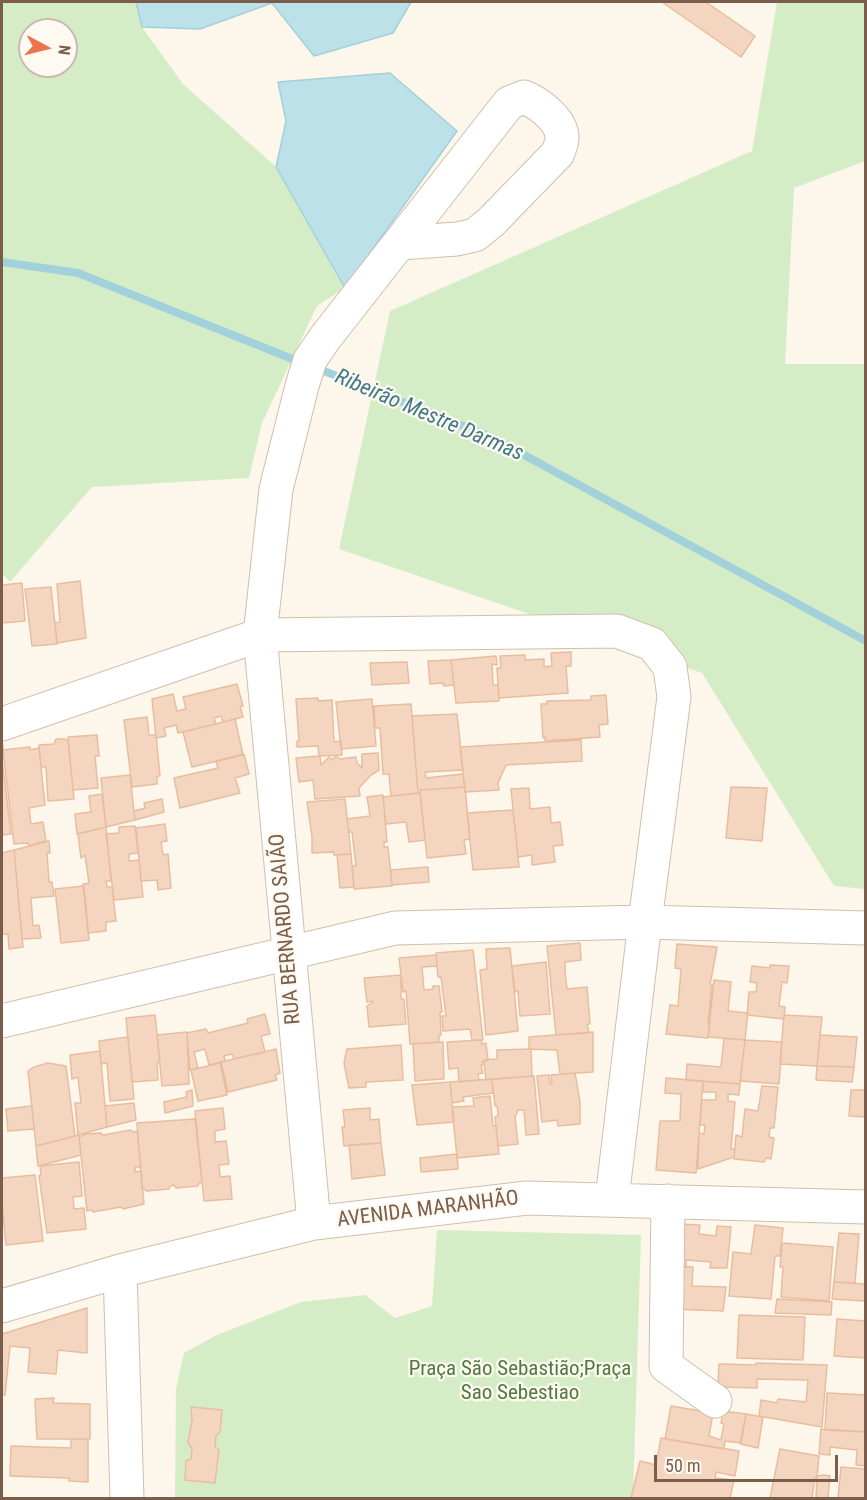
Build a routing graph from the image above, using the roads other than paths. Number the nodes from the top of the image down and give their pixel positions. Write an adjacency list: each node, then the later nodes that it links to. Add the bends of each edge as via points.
1 (400, 243): 1 (street, RUA BERNARDO SAIÃO, via 475,235 558,153 562,139 559,126 536,102 524,97 509,104); 2 (street, RUA BERNARDO SAIÃO, via 310,360 276,489)
2 (260, 635): 3 (street); 4 (street, via 617,631 652,644 670,668 674,698); 6 (street, RUA BERNARDO SAIÃO)
3 (2, 724)
4 (645, 922): 5 (street); 6 (street, via 394,928); 8 (street)
5 (866, 928)
6 (288, 953): 7 (street); 11 (street, RUA BERNARDO SAIÃO)
7 (2, 1021)
8 (612, 1199): 9 (street, AVENIDA MARANHÃO); 11 (street, AVENIDA MARANHÃO, via 527,1198)
9 (668, 1201): 10 (street, AVENIDA MARANHÃO); 14 (street, via 666,1366)
10 (866, 1207)
11 (314, 1223): 12 (street, AVENIDA MARANHÃO)
12 (120, 1271): 13 (street, AVENIDA MARANHÃO); 15 (street)
13 (2, 1306)
14 (715, 1401)
15 (127, 1498)

